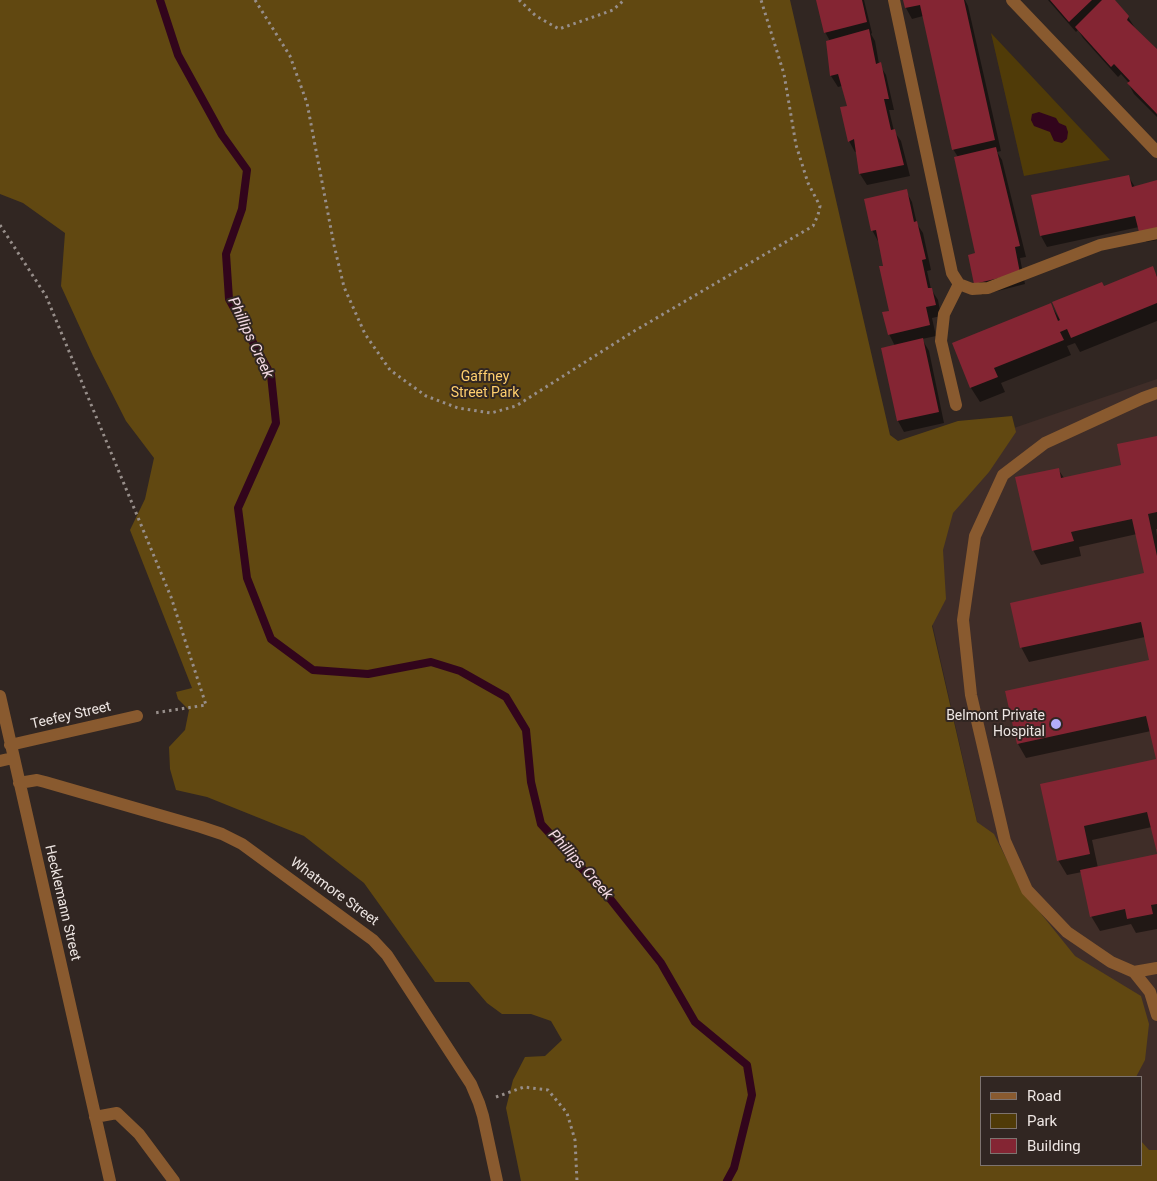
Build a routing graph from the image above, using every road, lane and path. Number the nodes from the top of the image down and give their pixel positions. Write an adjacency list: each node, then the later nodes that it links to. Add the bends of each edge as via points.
1 (255, 0): 4 (path, via 290,56 307,103 344,287 365,334 390,370 426,396 458,408 492,413 516,406 631,333 812,226 820,206 796,145 784,74)
2 (519, 0): 3 (path, via 536,16 559,29 613,10)
3 (624, 0)
4 (761, 0)
5 (894, 0): 10 (street, via 952,273)
6 (1012, 0): 7 (street)
7 (1157, 152)
8 (0, 225): 14 (path, via 46,296 172,597 206,705)
9 (1157, 233): 10 (street, via 1100,245 988,288 972,289)
10 (959, 284): 12 (street, via 944,314 941,341)
11 (1157, 393): 20 (street, via 1045,443 1004,475 975,536 963,620 971,695 1003,831 1027,890 1067,932 1111,962)
12 (956, 406)
13 (0, 696): 15 (street, Hecklemann Street)
14 (137, 716): 15 (street, Teefey Street)
15 (10, 745): 16 (street, Hecklemann Street)
16 (13, 758): 17 (street); 18 (street, Hecklemann Street)
17 (0, 761)
18 (19, 783): 23 (street, Whatmore Street, via 45,782 201,827 242,844 357,927 387,955 471,1084); 24 (street, Hecklemann Street)
19 (1157, 968): 20 (street)
20 (1134, 972): 21 (street)
21 (1153, 993): 22 (street)
22 (1157, 1015)
23 (479, 1103): 27 (street, Whatmore Street); 28 (path, via 524,1087 548,1090 567,1113 575,1140)
24 (95, 1117): 25 (street, Hecklemann Street); 26 (street, via 116,1113 139,1134)
25 (110, 1181)
26 (174, 1181)
27 (497, 1181)
28 (577, 1181)

